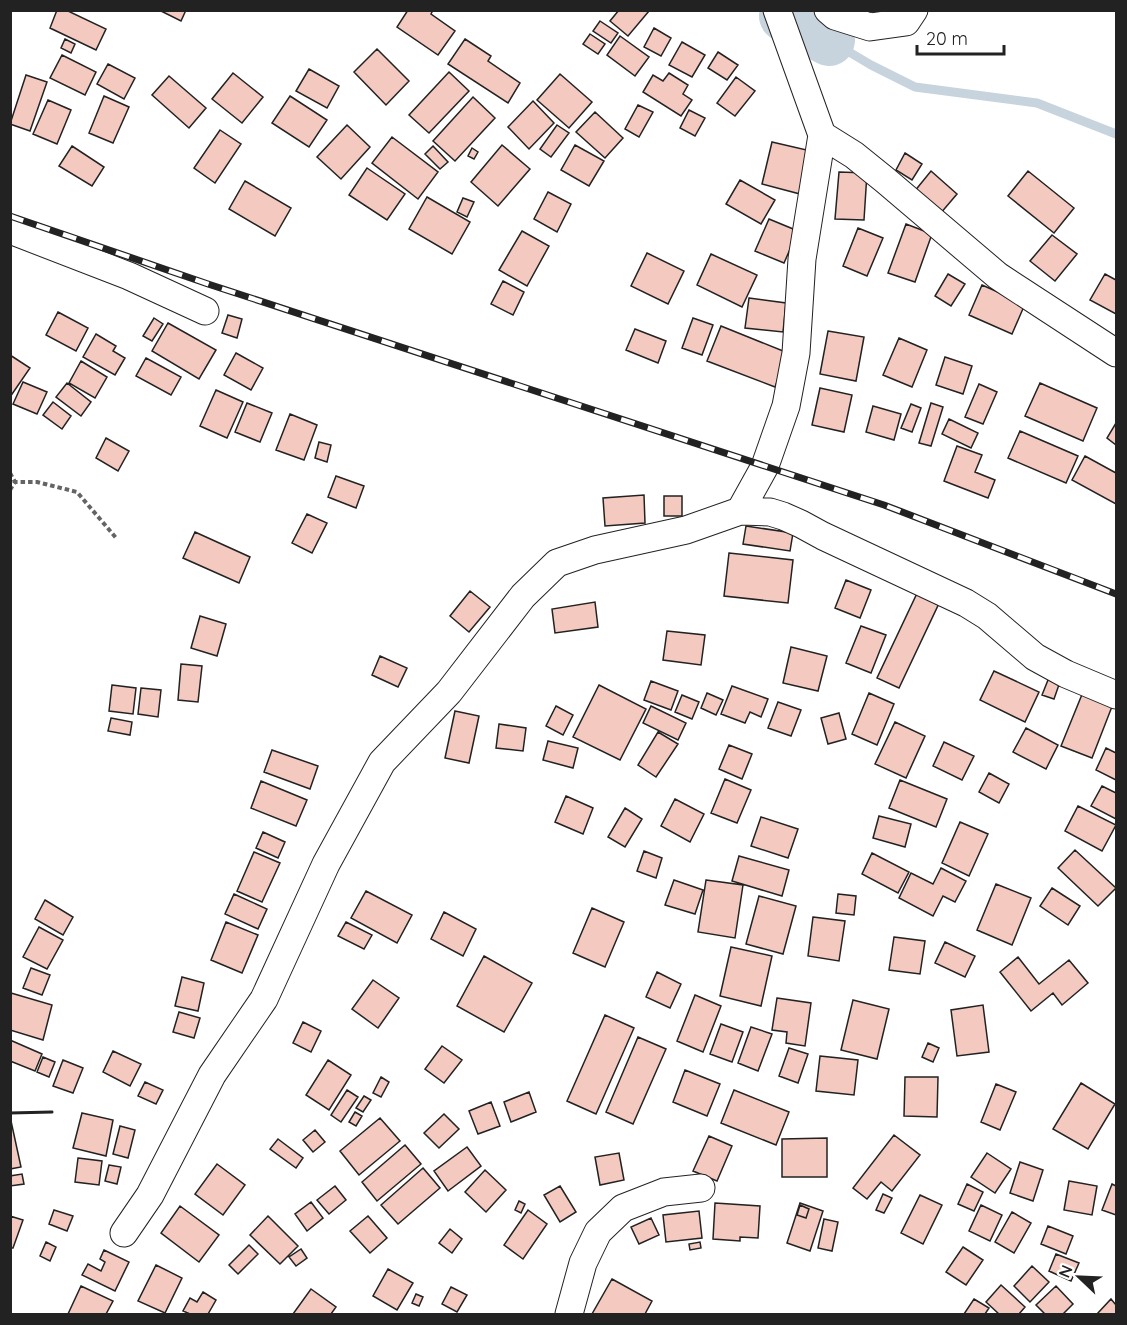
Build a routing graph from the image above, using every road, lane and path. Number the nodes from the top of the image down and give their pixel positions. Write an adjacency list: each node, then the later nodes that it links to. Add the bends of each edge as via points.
1 (777, 10): 4 (street)
2 (828, 10): 3 (street, via 870,27 906,22)
3 (914, 10)
4 (822, 135): 7 (street, via 854,155 998,276); 11 (street, via 802,259 796,353 786,406 765,466)
5 (10, 230): 6 (street, via 129,276)
6 (205, 311)
7 (1116, 352)
8 (10, 473): 9 (path)
9 (15, 482): 10 (path); 12 (path, via 37,482 77,492)
10 (10, 490)
11 (740, 511): 13 (street, via 783,516 966,603 1035,657); 15 (street, via 686,530 595,550 557,563 523,596 449,692 382,762 326,864 264,999 212,1075 150,1195)
12 (117, 539)
13 (1116, 695)
14 (701, 1188): 16 (street, via 664,1192 623,1208 598,1232 583,1263)
15 (124, 1233)
16 (569, 1314)

